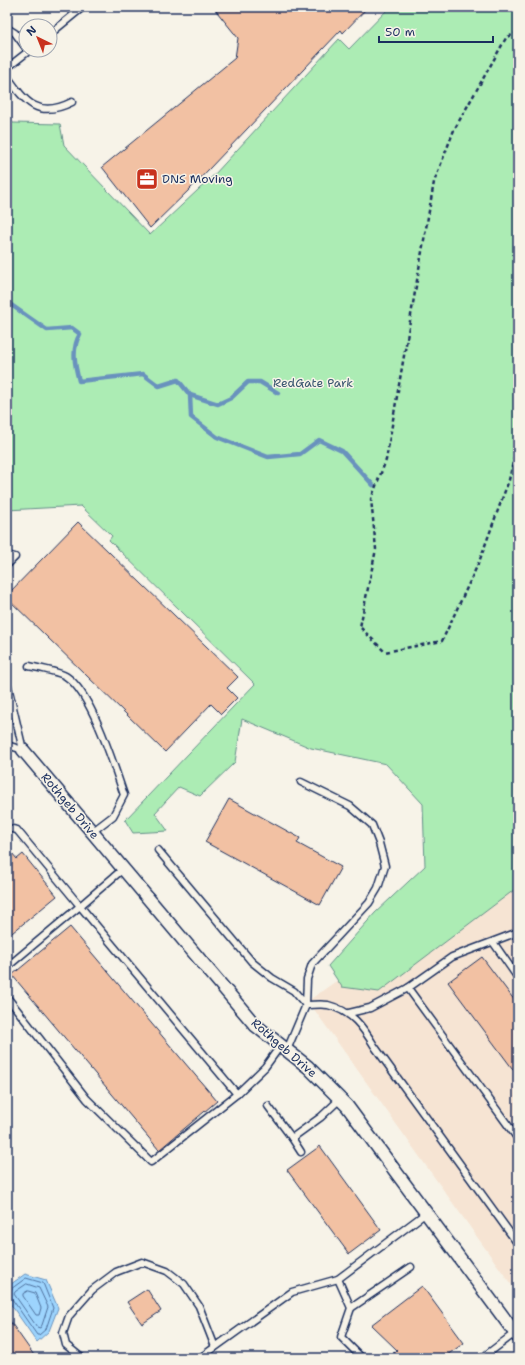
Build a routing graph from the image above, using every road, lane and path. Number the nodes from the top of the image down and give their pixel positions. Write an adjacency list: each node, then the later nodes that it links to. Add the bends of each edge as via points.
1 (84, 7): 3 (lane)
2 (7, 28): 5 (lane)
3 (58, 28)
4 (518, 32): 10 (path, via 506,38 454,130 434,182 386,460 371,499 376,548 360,627 385,652 442,641 479,562 509,480)
5 (18, 37)
6 (19, 58): 7 (lane)
7 (7, 68)
8 (7, 76): 9 (lane, via 34,106 43,109 59,108)
9 (72, 102)
10 (518, 440)
11 (7, 555): 12 (lane, via 15,557)
12 (7, 565)
13 (29, 666): 19 (lane, via 67,676 79,688 107,746 124,795 112,816)
14 (7, 682): 16 (lane)
15 (7, 745): 16 (lane)
16 (23, 750): 19 (street, Rothgeb Drive)
17 (301, 782): 29 (lane, via 350,806 372,825 385,866 378,888 369,904 312,964 306,979)
18 (7, 828): 22 (lane, via 17,830)
19 (92, 832): 21 (street, Rothgeb Drive)
20 (158, 850): 29 (lane, via 252,962 294,991)
21 (123, 869): 22 (lane); 31 (street, Rothgeb Drive, via 255,1025)
22 (80, 906): 25 (lane); 32 (lane)
23 (518, 932): 24 (lane)
24 (493, 942): 26 (lane); 27 (lane, via 452,958)
25 (7, 967)
26 (518, 978)
27 (408, 988): 30 (lane, via 370,1008); 36 (lane)
28 (7, 997): 32 (lane, via 88,1099 151,1162)
29 (306, 1006): 30 (lane, via 327,1005); 31 (lane)
30 (349, 1013): 39 (lane, via 364,1029)
31 (284, 1047): 32 (lane); 33 (street, Rothgeb Drive)
32 (237, 1094)
33 (340, 1099): 35 (lane); 38 (street, Rothgeb Drive)
34 (268, 1106): 35 (lane)
35 (292, 1138): 37 (lane)
36 (518, 1139)
37 (301, 1152)
38 (426, 1213): 41 (lane); 43 (street, Rothgeb Drive)
39 (518, 1244)
40 (411, 1267): 42 (lane)
41 (338, 1279): 42 (lane); 44 (lane, via 292,1292)
42 (352, 1308): 47 (lane, via 341,1336)
43 (517, 1335): 48 (lane)
44 (215, 1347): 45 (lane, via 200,1306 184,1284 167,1271 142,1262 116,1272 92,1290 69,1316 62,1332 66,1344); 46 (lane)
45 (82, 1358)
46 (200, 1358)
47 (362, 1358)
48 (482, 1358)

